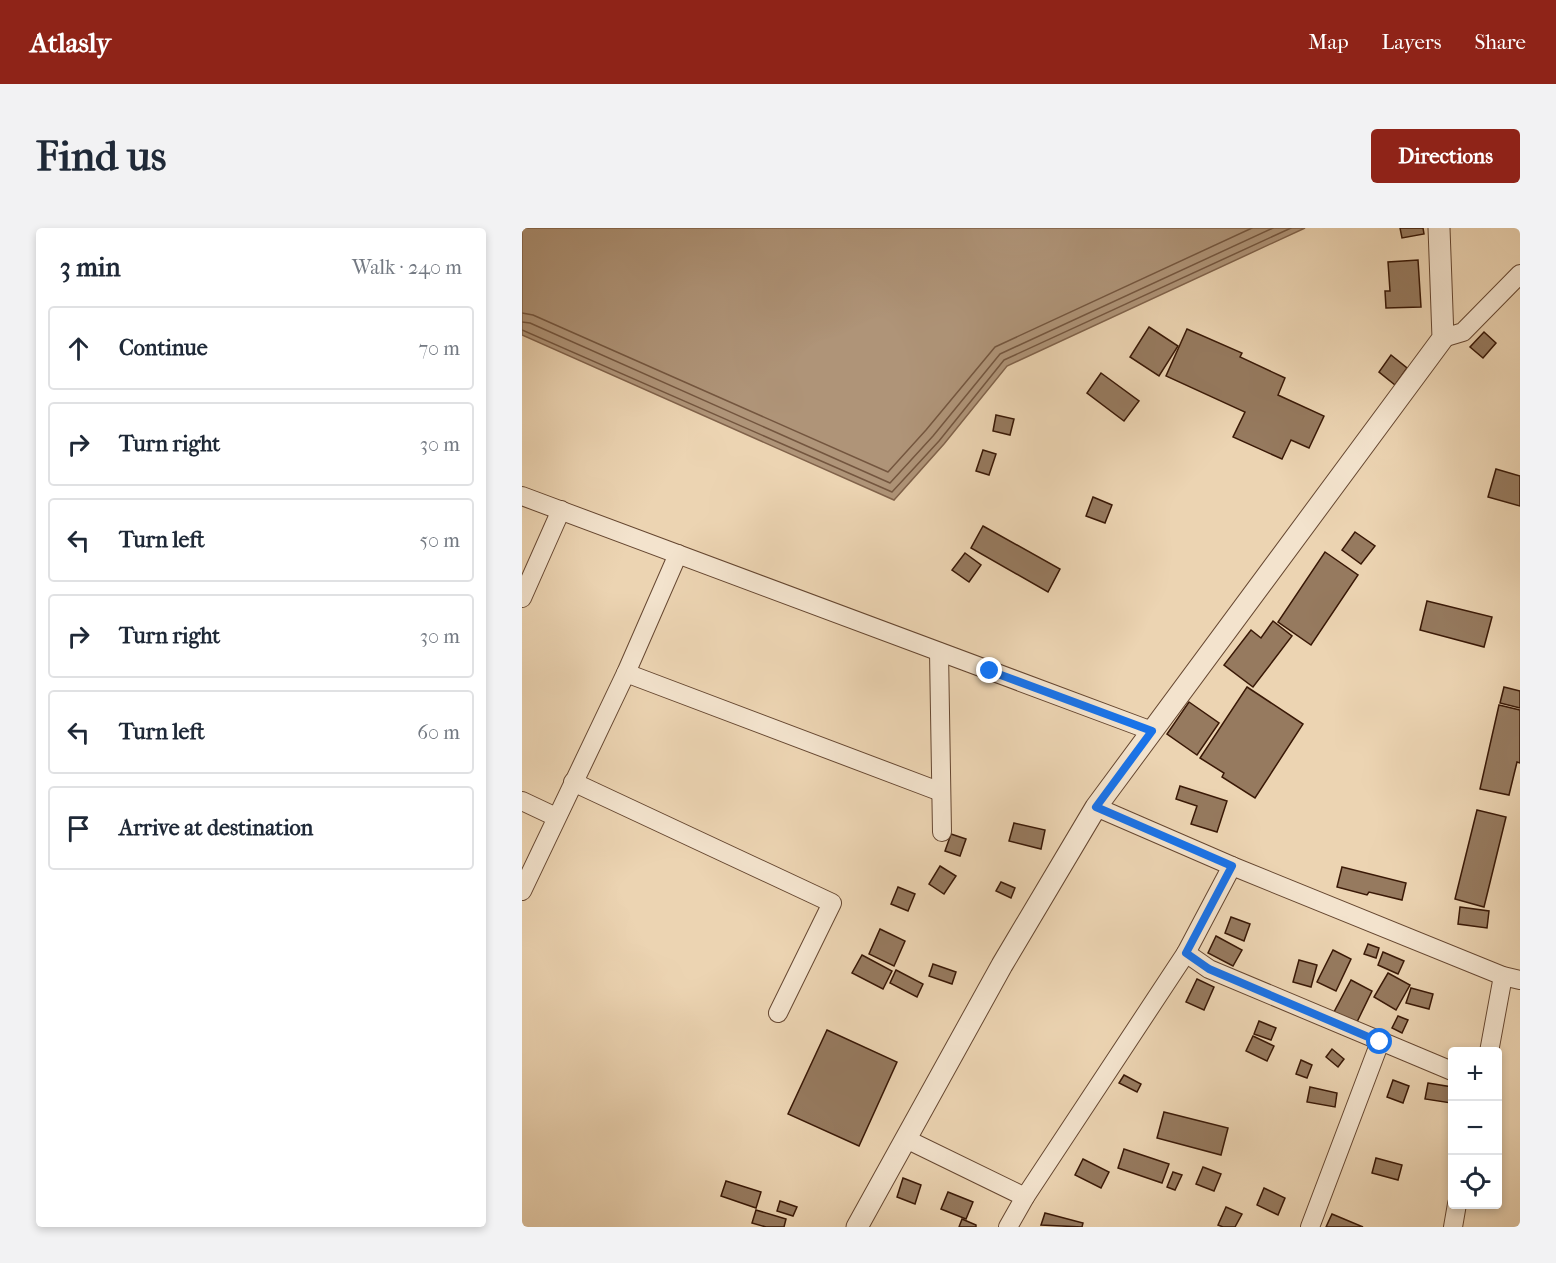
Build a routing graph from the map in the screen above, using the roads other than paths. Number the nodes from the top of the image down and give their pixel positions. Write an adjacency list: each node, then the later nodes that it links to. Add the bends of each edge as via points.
1 (1439, 228): 3 (street)
2 (1520, 274): 3 (street, via 1463,332)
3 (1443, 338): 10 (street)
4 (522, 496): 5 (street)
5 (561, 510): 6 (street); 7 (street)
6 (678, 554): 8 (street); 9 (street)
7 (522, 598)
8 (939, 652): 10 (street); 12 (street)
9 (626, 672): 11 (street); 12 (street)
10 (1152, 731): 14 (street)
11 (573, 782): 15 (street); 21 (street, via 832,903)
12 (941, 792): 16 (street)
13 (522, 801): 15 (street)
14 (1096, 807): 17 (street); 25 (street, via 1002,964)
15 (556, 817): 18 (street)
16 (942, 832)
17 (1232, 866): 19 (street); 20 (street)
18 (522, 891)
19 (1186, 953): 22 (street, via 1209,969); 26 (street)
20 (1511, 978): 23 (street)
21 (778, 1013)
22 (1380, 1042): 24 (street); 30 (street)
23 (1490, 1047)
24 (1448, 1069)
25 (906, 1139): 26 (street); 28 (street)
26 (1025, 1197): 29 (street)
27 (1456, 1209): 31 (street)
28 (857, 1227)
29 (1008, 1227)
30 (1310, 1227)
31 (1453, 1227)

